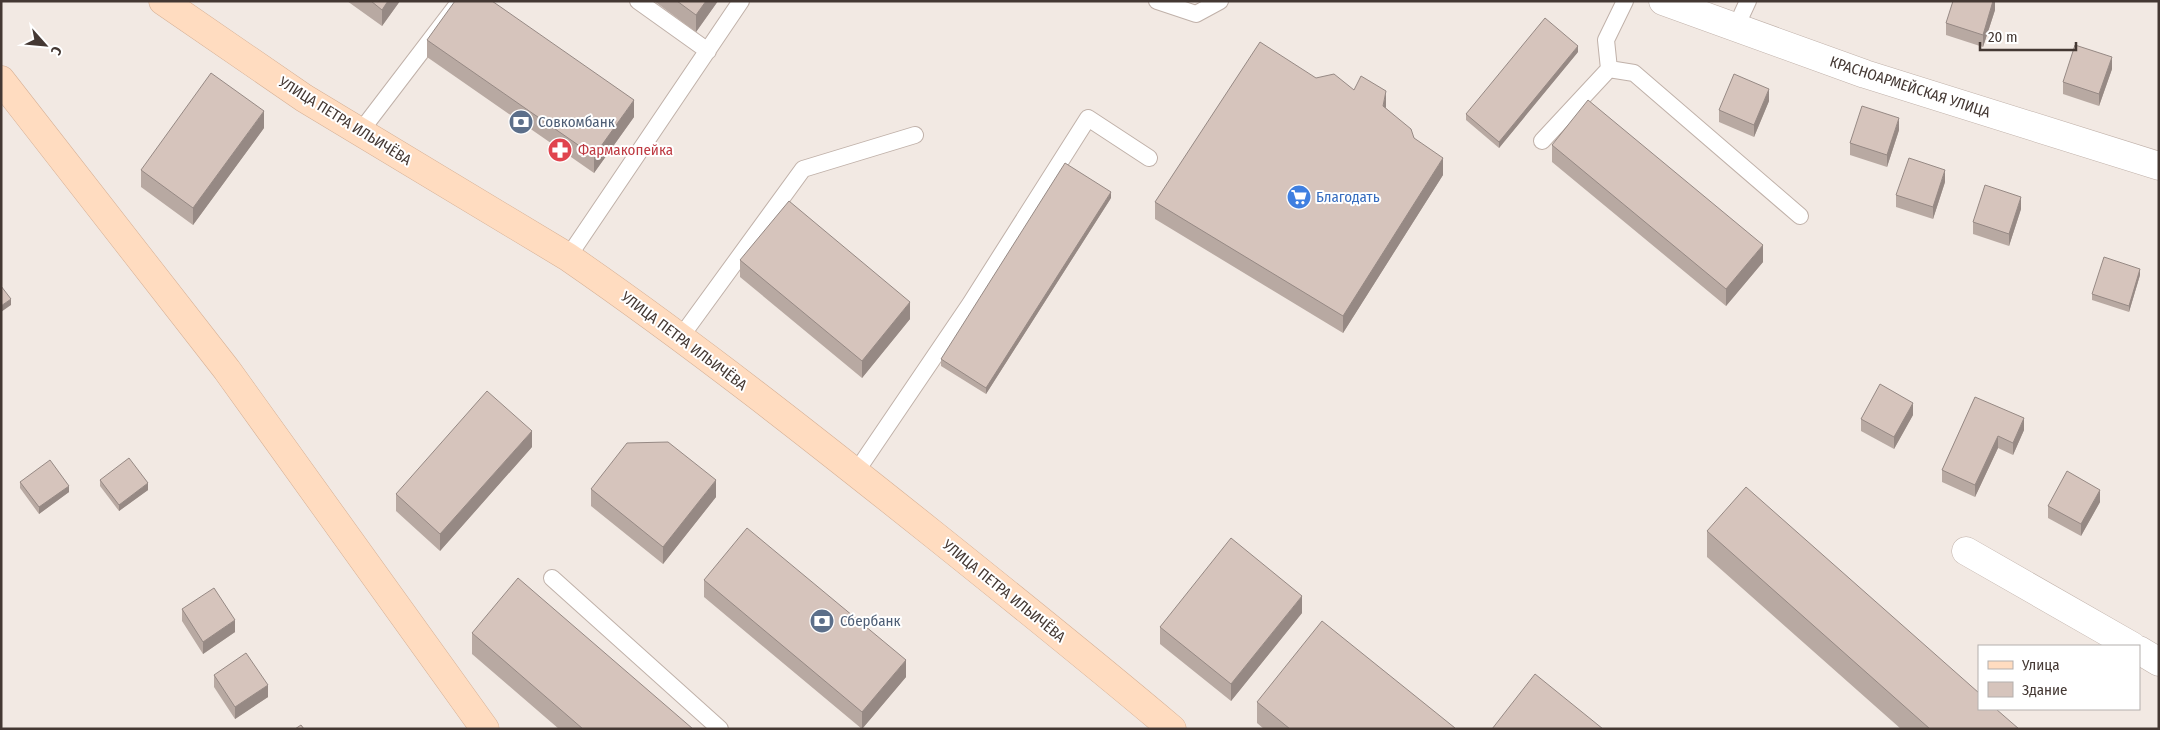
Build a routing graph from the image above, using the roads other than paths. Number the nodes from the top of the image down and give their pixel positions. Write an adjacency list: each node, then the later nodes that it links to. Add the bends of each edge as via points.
1 (163, 1): 14 (main road, УЛИЦА ПЕТРА ИЛЬИЧЁВА, via 304,98)
2 (460, 1): 14 (lane)
3 (638, 1): 11 (lane)
4 (742, 1): 11 (lane)
5 (1157, 1): 6 (lane, via 1196,14)
6 (1220, 1)
7 (1625, 1): 12 (lane, via 1606,40)
8 (1663, 1): 10 (street, КРАСНОАРМЕЙСКАЯ УЛИЦА)
9 (1748, 1): 10 (lane)
10 (1736, 27): 18 (street, КРАСНОАРМЕЙСКАЯ УЛИЦА, via 1866,74)
11 (708, 51): 20 (lane)
12 (1610, 69): 16 (lane); 19 (lane, via 1634,73)
13 (1, 80): 28 (main road, via 227,370)
14 (360, 132): 20 (main road, УЛИЦА ПЕТРА ИЛЬИЧЁВА)
15 (915, 135): 21 (lane, via 803,169)
16 (1542, 141)
17 (1149, 158): 22 (lane, via 1088,118 970,304)
18 (2159, 166)
19 (1800, 216)
20 (568, 257): 21 (main road, УЛИЦА ПЕТРА ИЛЬИЧЁВА)
21 (680, 338): 22 (main road, УЛИЦА ПЕТРА ИЛЬИЧЁВА)
22 (856, 472): 30 (main road, УЛИЦА ПЕТРА ИЛЬИЧЁВА)
23 (1966, 551): 25 (street)
24 (552, 578): 29 (lane)
25 (2130, 645)
26 (2140, 651): 27 (street)
27 (2159, 662)
28 (485, 729)
29 (720, 729)
30 (1172, 729)

